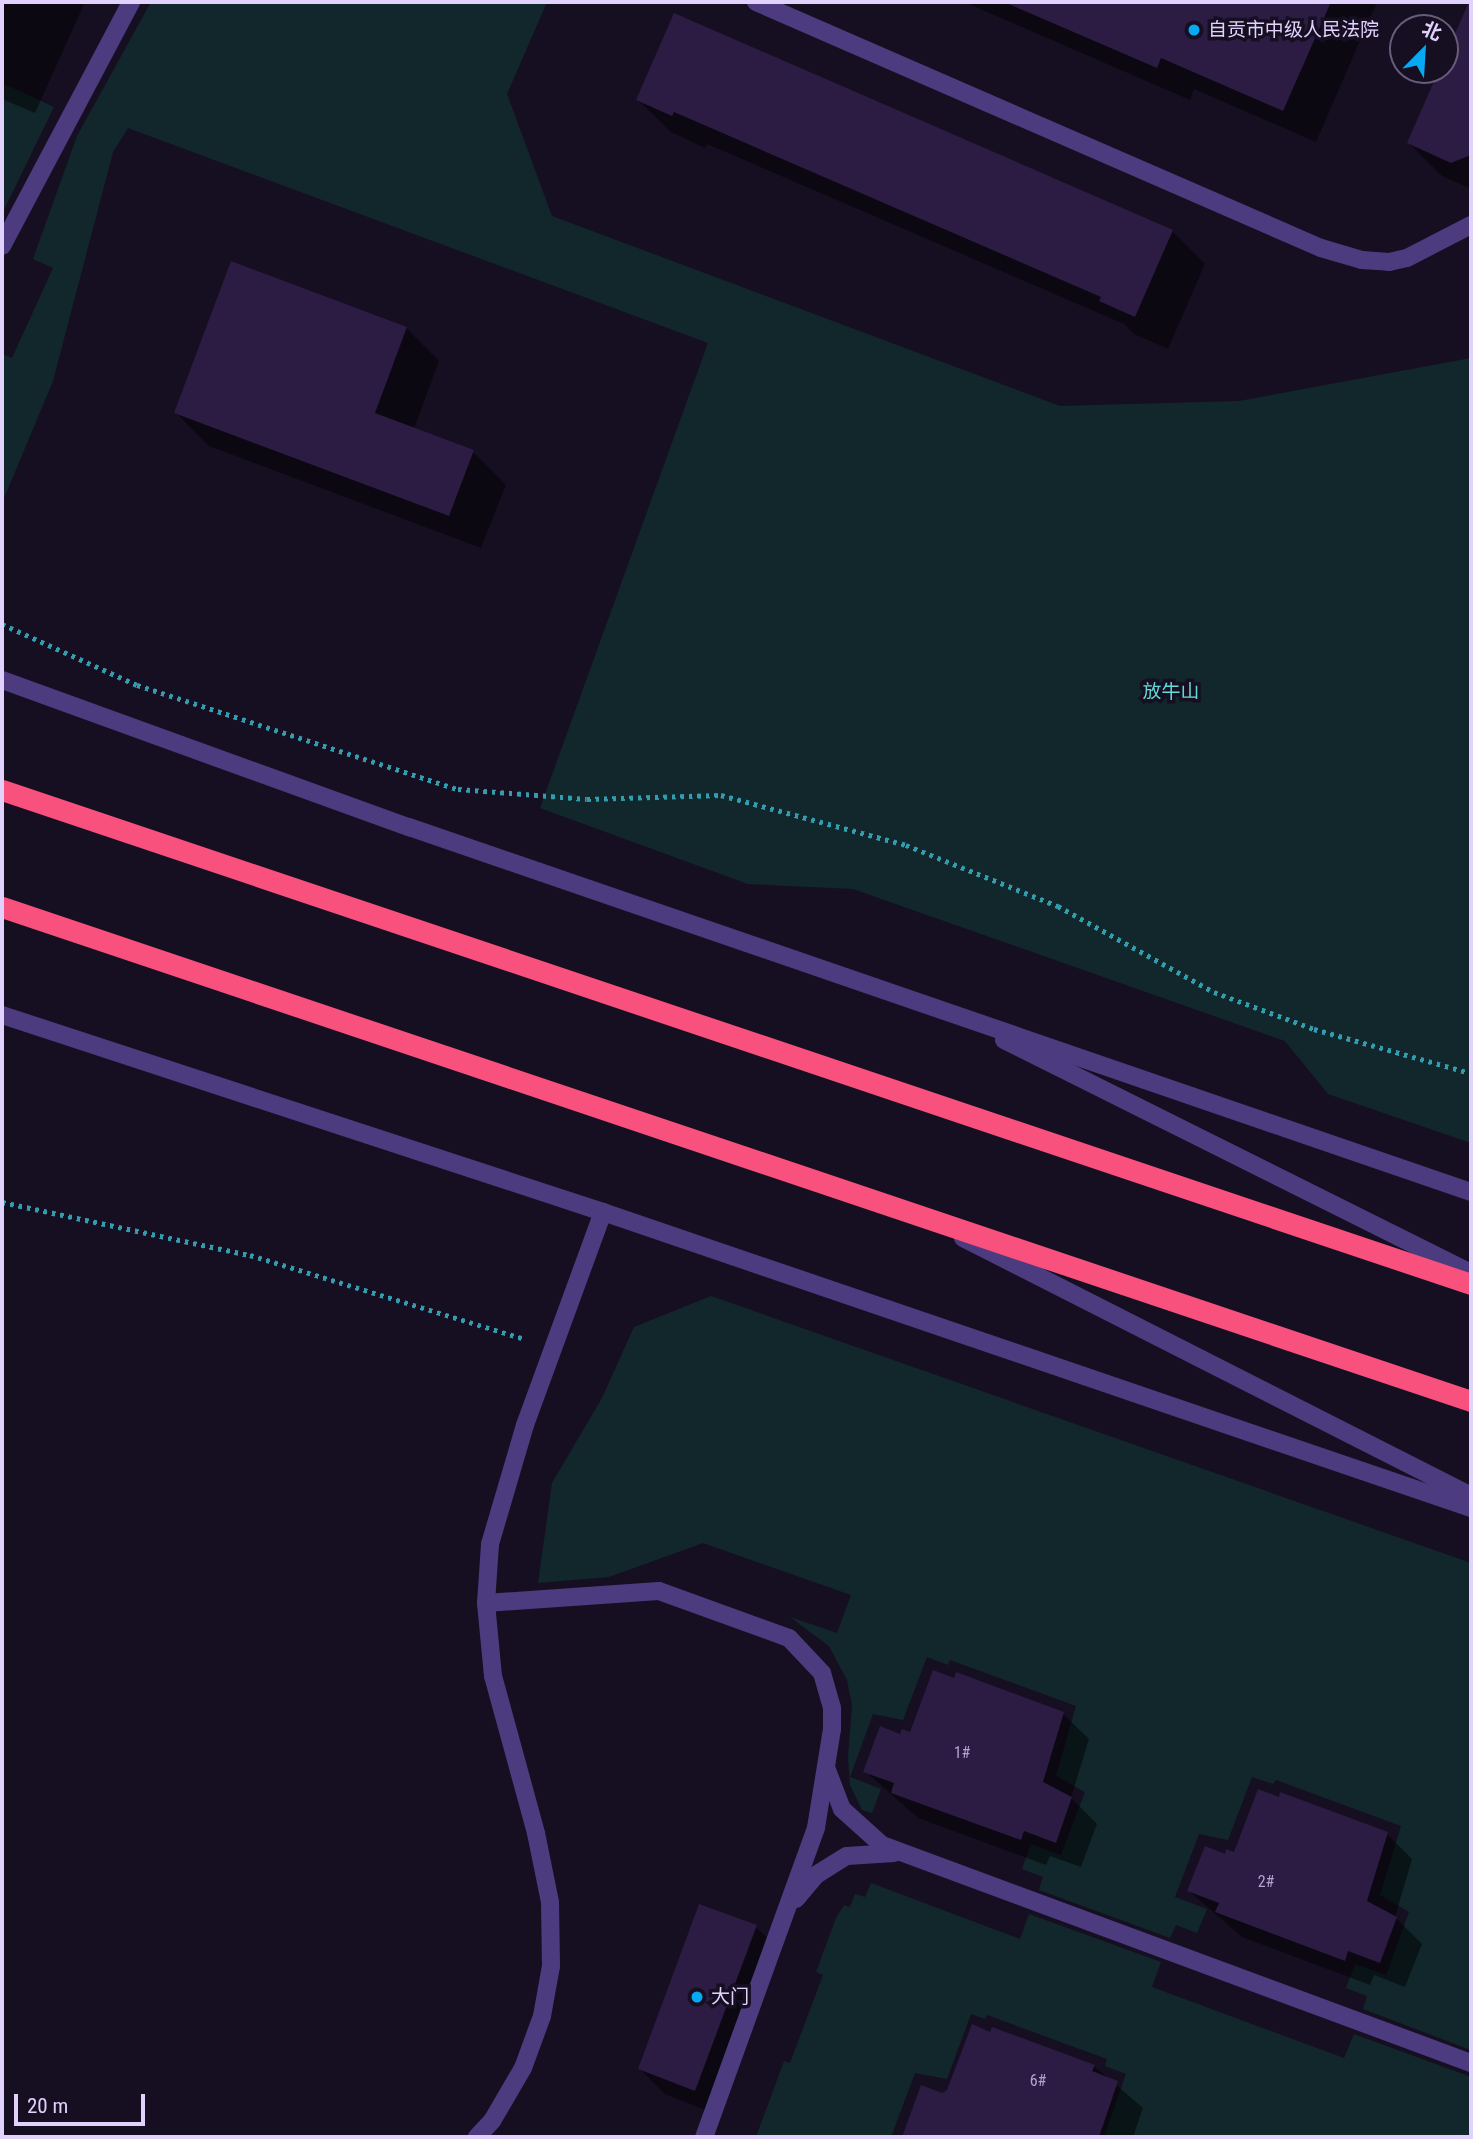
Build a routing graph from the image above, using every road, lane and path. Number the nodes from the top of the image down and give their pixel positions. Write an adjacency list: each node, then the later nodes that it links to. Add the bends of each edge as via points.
1 (131, 2): 4 (street)
2 (756, 2): 3 (street, via 1321,248 1389,262 1407,258)
3 (1471, 226)
4 (2, 246)
5 (2, 624): 11 (path, via 137,685 458,789 587,799 721,795 906,845 1058,906 1214,992 1314,1029)
6 (2, 680): 9 (street, via 409,827)
7 (2, 790): 17 (highway)
8 (2, 907): 14 (highway)
9 (939, 1007): 12 (street); 16 (street)
10 (2, 1015): 15 (street)
11 (1471, 1073)
12 (1471, 1192)
13 (2, 1202): 18 (path, via 250,1255)
14 (900, 1206): 19 (highway); 20 (street)
15 (603, 1212): 18 (street); 21 (street)
16 (1471, 1273)
17 (1471, 1284)
18 (553, 1346): 22 (street, via 491,1544)
19 (1471, 1401)
20 (1471, 1496)
21 (1471, 1508)
22 (486, 1603): 23 (street, via 659,1591 789,1638 814,1661 829,1690 832,1709); 27 (street, via 493,1676 550,1902 551,1966 542,2016 523,2068 492,2122)
23 (826, 1763): 24 (street, via 834,1792 854,1823 882,1845); 25 (street, via 816,1828)
24 (911, 1856): 25 (street, via 884,1851 847,1856 816,1875); 26 (street)
25 (787, 1909): 28 (street)
26 (1471, 2063)
27 (477, 2137)
28 (704, 2137)

